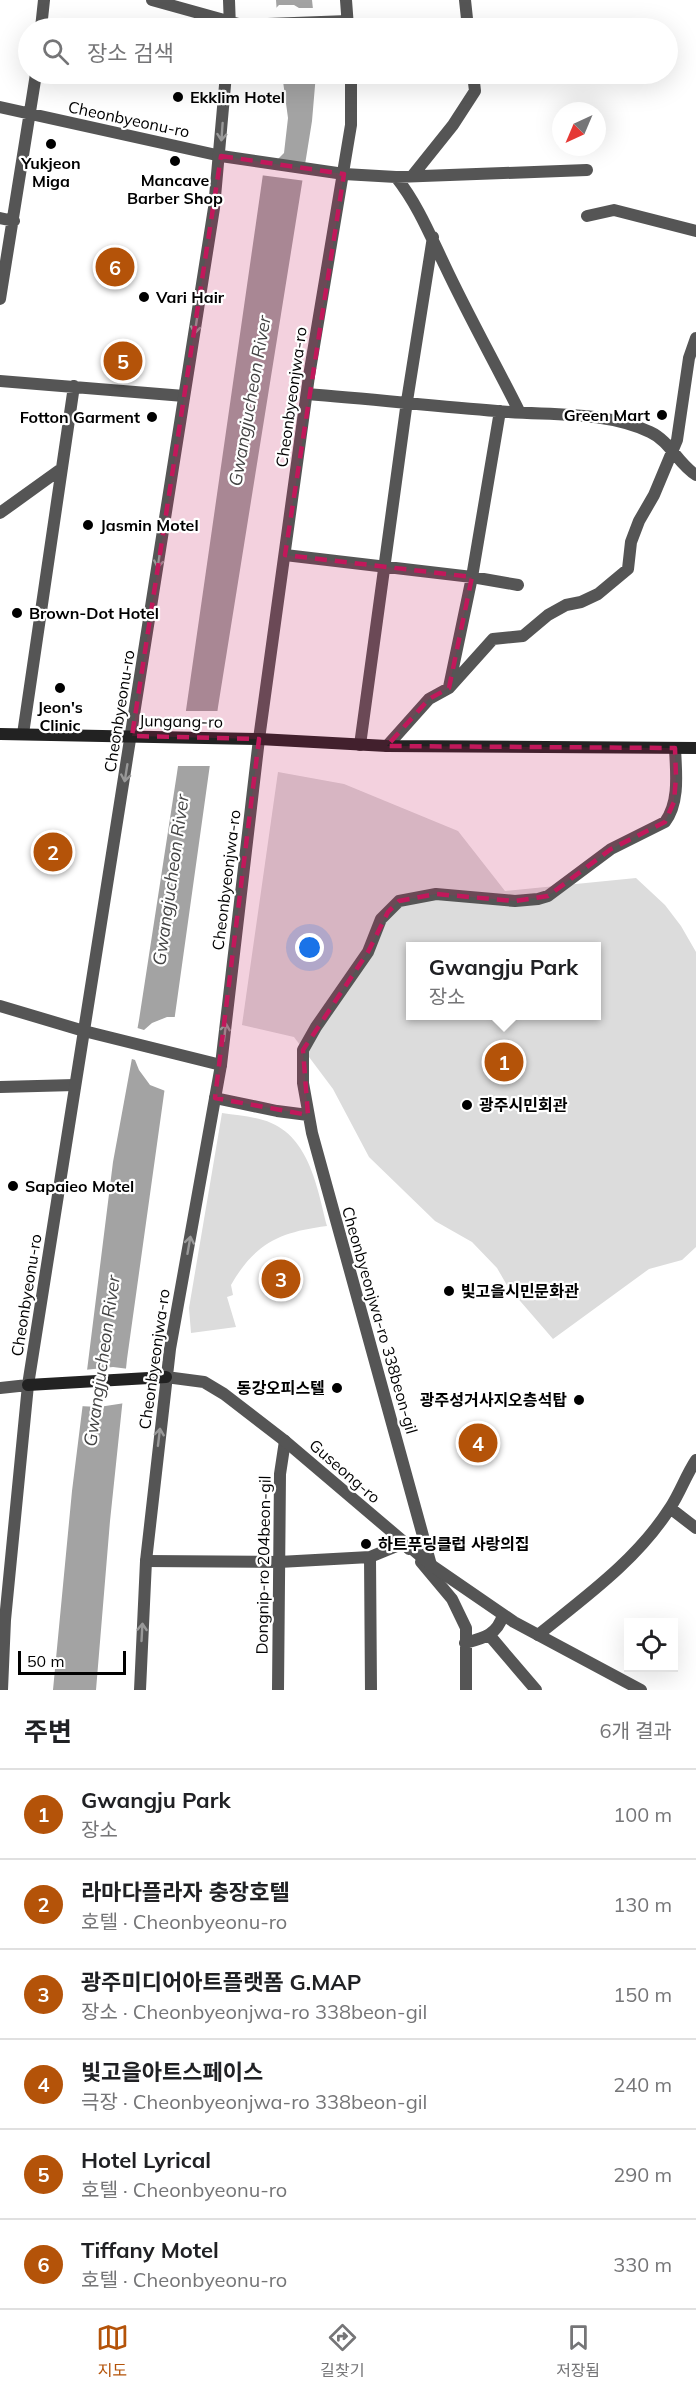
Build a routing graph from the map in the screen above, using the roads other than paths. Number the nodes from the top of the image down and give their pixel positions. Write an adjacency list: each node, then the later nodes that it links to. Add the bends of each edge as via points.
1 (44, 0): 6 (street)
2 (152, 0): 7 (street)
3 (229, 0): 8 (street)
4 (346, 0): 9 (street)
5 (465, 0): 10 (street)
6 (42, 18)
7 (211, 18)
8 (233, 18)
9 (344, 18)
10 (467, 18)
11 (35, 84): 16 (street)
12 (225, 84): 17 (street, Cheonbyeonu-ro, one-way to 17)
13 (351, 84): 19 (street, Cheonbyeonjwa-ro, via 351,125)
14 (474, 84): 20 (street, via 475,91 453,125)
15 (0, 108): 16 (street, Cheonbyeonu-ro)
16 (31, 114): 17 (street, Cheonbyeonu-ro); 24 (street)
17 (221, 156): 19 (street); 32 (street, Cheonbyeonu-ro, one-way to 32)
18 (587, 170): 20 (street)
19 (344, 174): 21 (street); 31 (street, Cheonbyeonjwa-ro)
20 (413, 175): 21 (street)
21 (396, 177): 26 (street)
22 (587, 216): 25 (street, via 614,210)
23 (0, 218): 24 (street)
24 (14, 221): 27 (street)
25 (696, 231)
26 (433, 237): 33 (street); 35 (street)
27 (0, 298)
28 (696, 338): 36 (street, via 688,358 681,422)
29 (0, 381): 30 (street)
30 (74, 386): 32 (street); 37 (street)
31 (307, 394): 33 (street); 40 (street, Cheonbyeonjwa-ro)
32 (184, 396): 47 (street, Cheonbyeonu-ro, one-way to 47)
33 (407, 401): 34 (street); 41 (street)
34 (500, 411): 35 (street); 42 (street)
35 (519, 411): 36 (street, via 632,425 651,433)
36 (673, 452): 38 (street); 44 (street, via 630,542 628,569 598,594 548,615 523,636 493,639)
37 (61, 469): 39 (street); 46 (street)
38 (696, 475)
39 (0, 513)
40 (285, 555): 41 (street); 48 (street, Cheonbyeonjwa-ro)
41 (385, 568): 42 (street); 49 (street)
42 (472, 577): 43 (street); 44 (street)
43 (518, 585)
44 (449, 688): 50 (street, via 429,699)
45 (0, 734): 46 (main road, Jungang-ro)
46 (23, 734): 47 (main road, Jungang-ro)
47 (132, 736): 48 (main road, Jungang-ro); 54 (street, Cheonbyeonu-ro, one-way to 54)
48 (259, 739): 49 (main road, Jungang-ro); 55 (street, Cheonbyeonjwa-ro, one-way to 48)
49 (360, 745): 50 (main road, Jungang-ro)
50 (387, 746): 51 (main road, Jungang-ro)
51 (675, 748): 52 (main road, Jungang-ro); 59 (street, Cheonbyeonjwa-ro 338beon-gil, via 674,802 665,822 611,849 548,896 515,901 436,894 399,901 381,919 368,952 303,1050 303,1083)
52 (696, 748)
53 (0, 1006): 54 (street)
54 (84, 1031): 55 (street); 56 (street, Cheonbyeonu-ro)
55 (221, 1065): 58 (street, Cheonbyeonjwa-ro)
56 (75, 1085): 57 (street); 61 (street, Cheonbyeonu-ro)
57 (0, 1087)
58 (215, 1098): 59 (street); 60 (street, Cheonbyeonjwa-ro, one-way to 58)
59 (309, 1115): 71 (street, Cheonbyeonjwa-ro 338beon-gil)
60 (166, 1377): 61 (main road, Guseong-ro); 63 (street, Guseong-ro, via 196,1380 214,1387); 69 (street, Cheonbyeonjwa-ro, one-way to 60)
61 (28, 1385): 62 (street, Guseong-ro); 76 (street, Cheonbyeonu-ro)
62 (0, 1388)
63 (285, 1441): 67 (street, Guseong-ro); 70 (street, Dongnip-ro 204beon-gil, via 280,1474)
64 (696, 1460): 65 (street)
65 (670, 1508): 66 (street); 73 (street, via 620,1567)
66 (696, 1528)
67 (404, 1543): 68 (street); 71 (street, Guseong-ro); 75 (street, via 452,1599 465,1628)
68 (370, 1557): 70 (street); 79 (street)
69 (146, 1561): 70 (street); 77 (street, Cheonbyeonjwa-ro, one-way to 69)
70 (279, 1562): 78 (street, Dongnip-ro 204beon-gil)
71 (431, 1565): 72 (street, Guseong-ro)
72 (502, 1615): 73 (street, Guseong-ro); 74 (street, via 500,1626)
73 (538, 1635): 82 (street, Guseong-ro)
74 (490, 1636): 75 (street); 81 (street)
75 (465, 1643): 80 (street)
76 (2, 1690)
77 (140, 1690)
78 (278, 1690)
79 (371, 1690)
80 (466, 1690)
81 (536, 1690)
82 (641, 1690)

